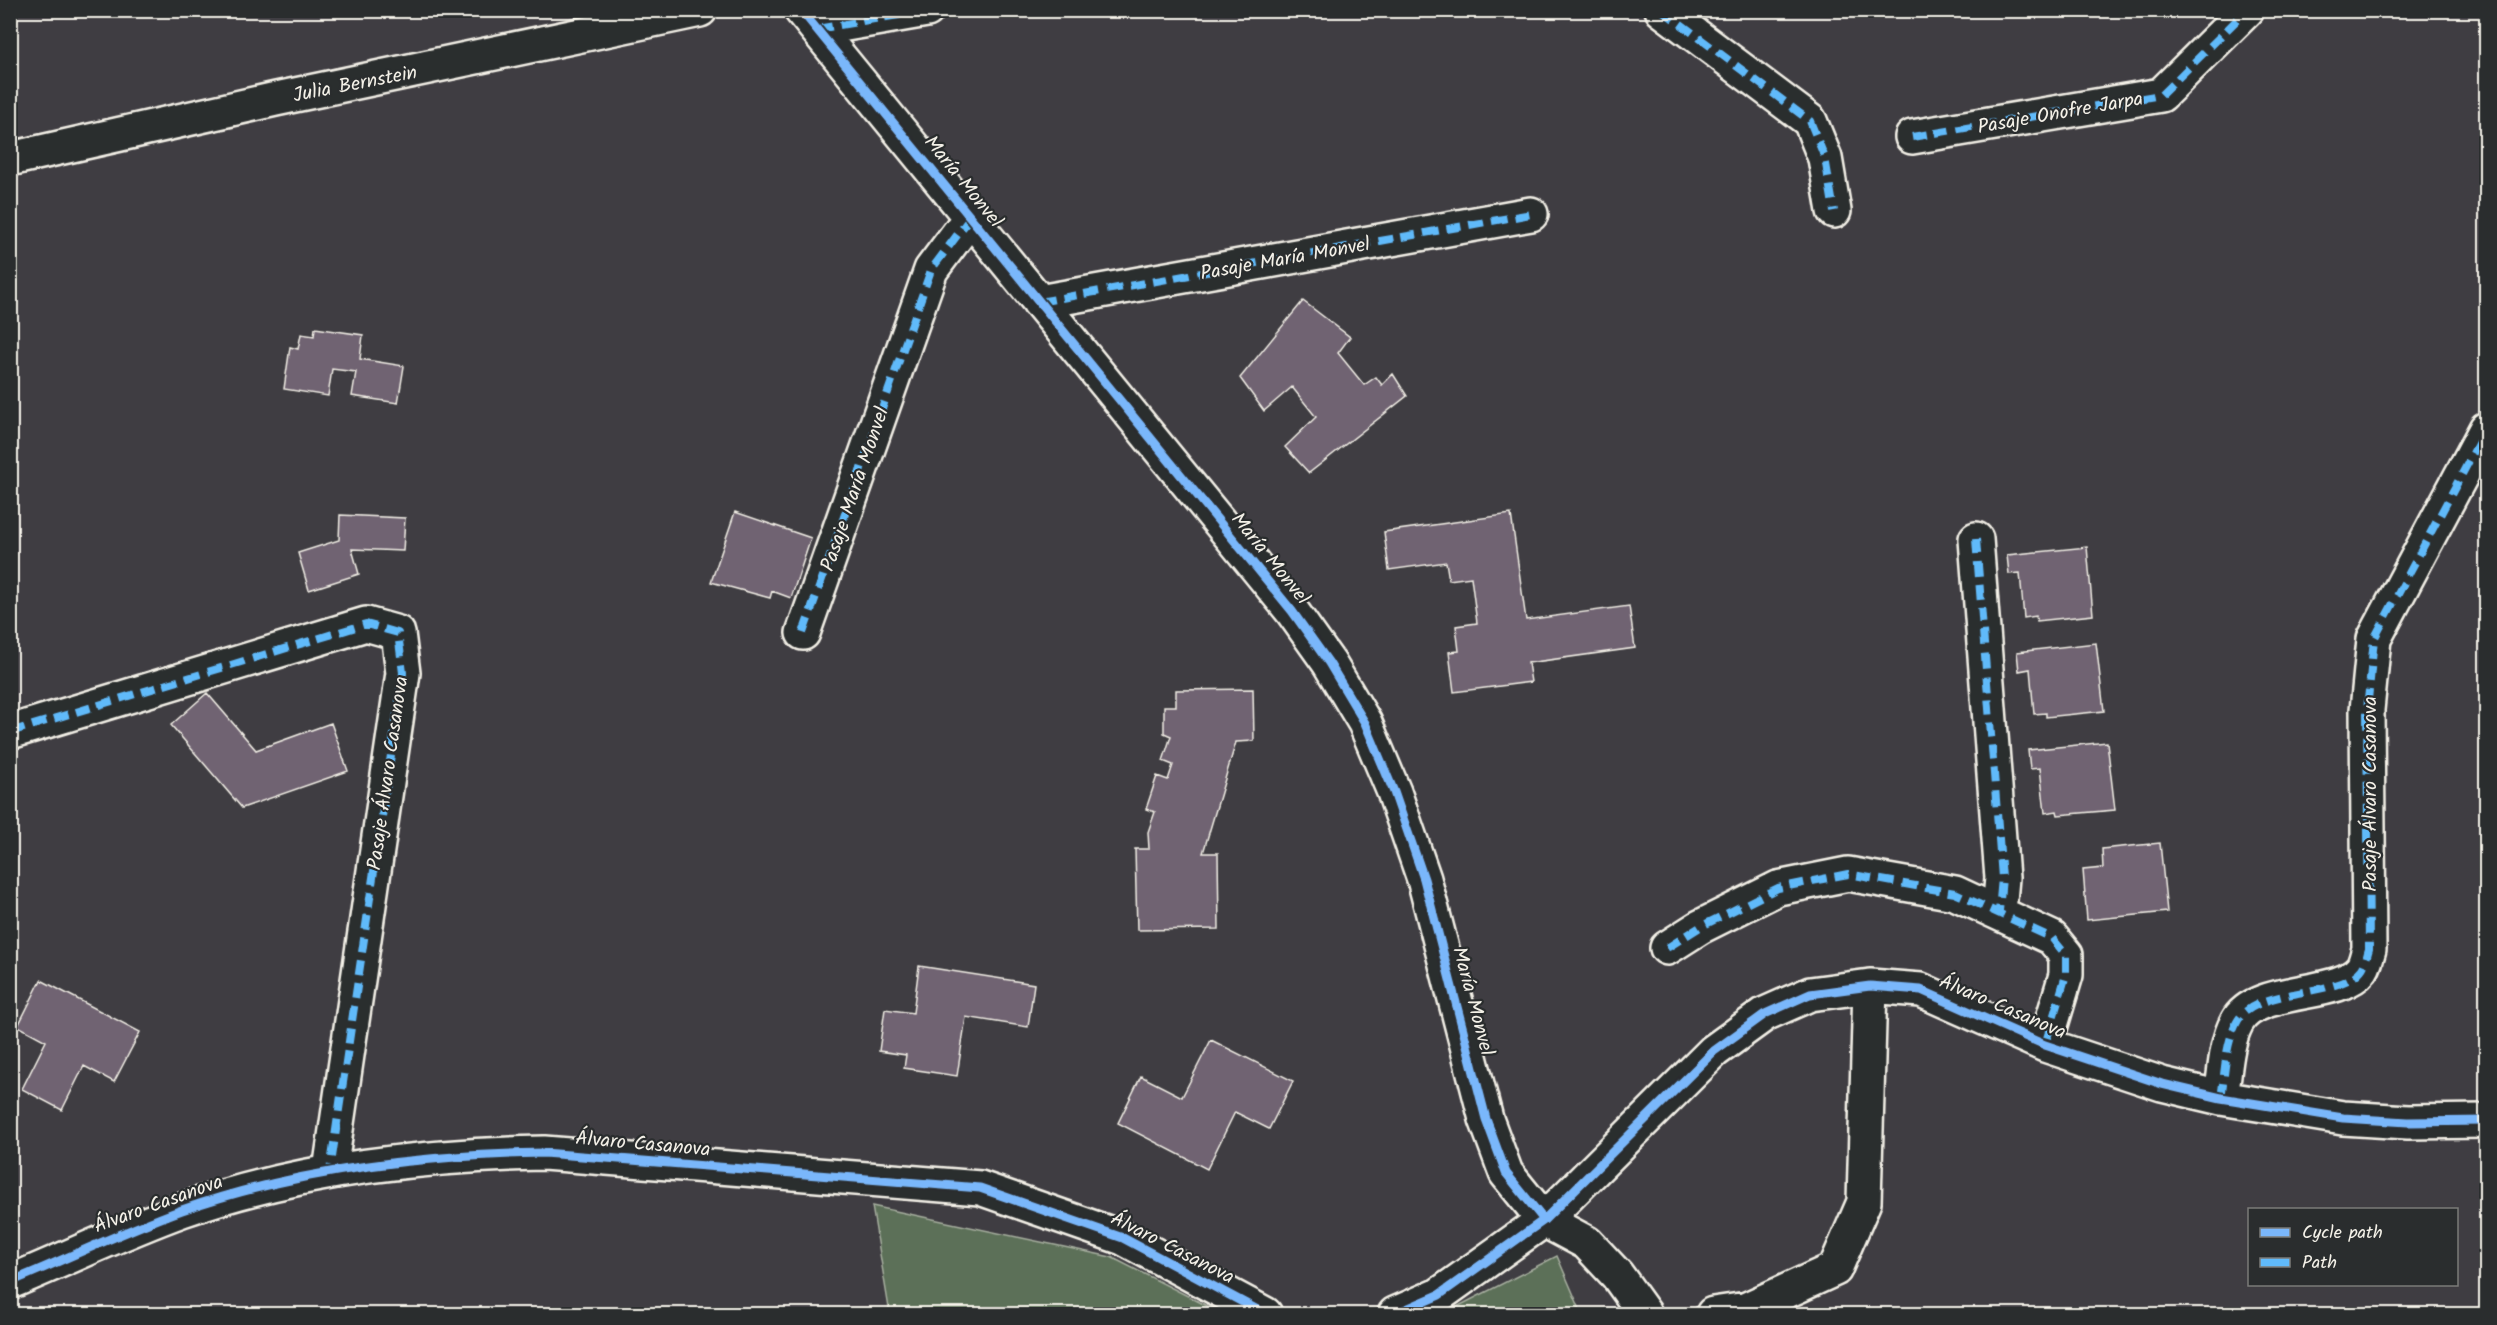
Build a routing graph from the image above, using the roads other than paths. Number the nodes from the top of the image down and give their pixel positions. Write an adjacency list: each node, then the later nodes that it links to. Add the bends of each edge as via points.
1 (700, 10): 7 (street, Julia Bernstein)
2 (927, 10): 5 (street)
3 (1662, 10): 8 (street, via 1810,122 1825,158)
4 (2247, 10): 6 (street, Pasaje Onofre Jarpa, via 2161,95)
5 (809, 20): 10 (street, María Monvel)
6 (1912, 137)
7 (10, 159)
8 (1834, 211)
9 (1532, 214): 11 (street, Pasaje María Monvel)
10 (970, 218): 11 (street, María Monvel); 14 (street, Pasaje María Monvel, via 931,270)
11 (1039, 302): 23 (street, María Monvel, via 1292,611 1365,723 1424,879 1486,1119 1506,1173)
12 (2487, 429): 20 (street, Pasaje Álvaro Casanova, via 2374,639 2367,710 2369,949 2361,970 2344,981 2258,1003 2237,1020)
13 (1976, 539): 16 (street, via 2002,878)
14 (803, 633)
15 (10, 732): 22 (street, Pasaje Álvaro Casanova, via 366,624 398,633 403,673)
16 (1999, 911): 17 (street, via 1955,893 1848,874 1778,888); 19 (street, via 2052,938 2066,955 2066,975)
17 (1667, 948)
18 (1870, 986): 19 (street, Álvaro Casanova, via 1921,990); 23 (street, Álvaro Casanova, via 1810,994 1757,1020 1714,1051); 28 (street, via 1864,1202 1835,1269 1747,1310)
19 (2045, 1045): 20 (street, Álvaro Casanova, via 2162,1084)
20 (2221, 1098): 21 (street, Álvaro Casanova, via 2343,1118)
21 (2487, 1122)
22 (330, 1171): 24 (street, Álvaro Casanova, via 184,1210); 25 (street, Álvaro Casanova, via 472,1154 544,1153 981,1188 1123,1238)
23 (1544, 1220): 26 (street, Álvaro Casanova, via 1439,1295); 27 (street, via 1587,1243)
24 (10, 1282)
25 (1265, 1314)
26 (1395, 1314)
27 (1645, 1314)
28 (1713, 1314)

